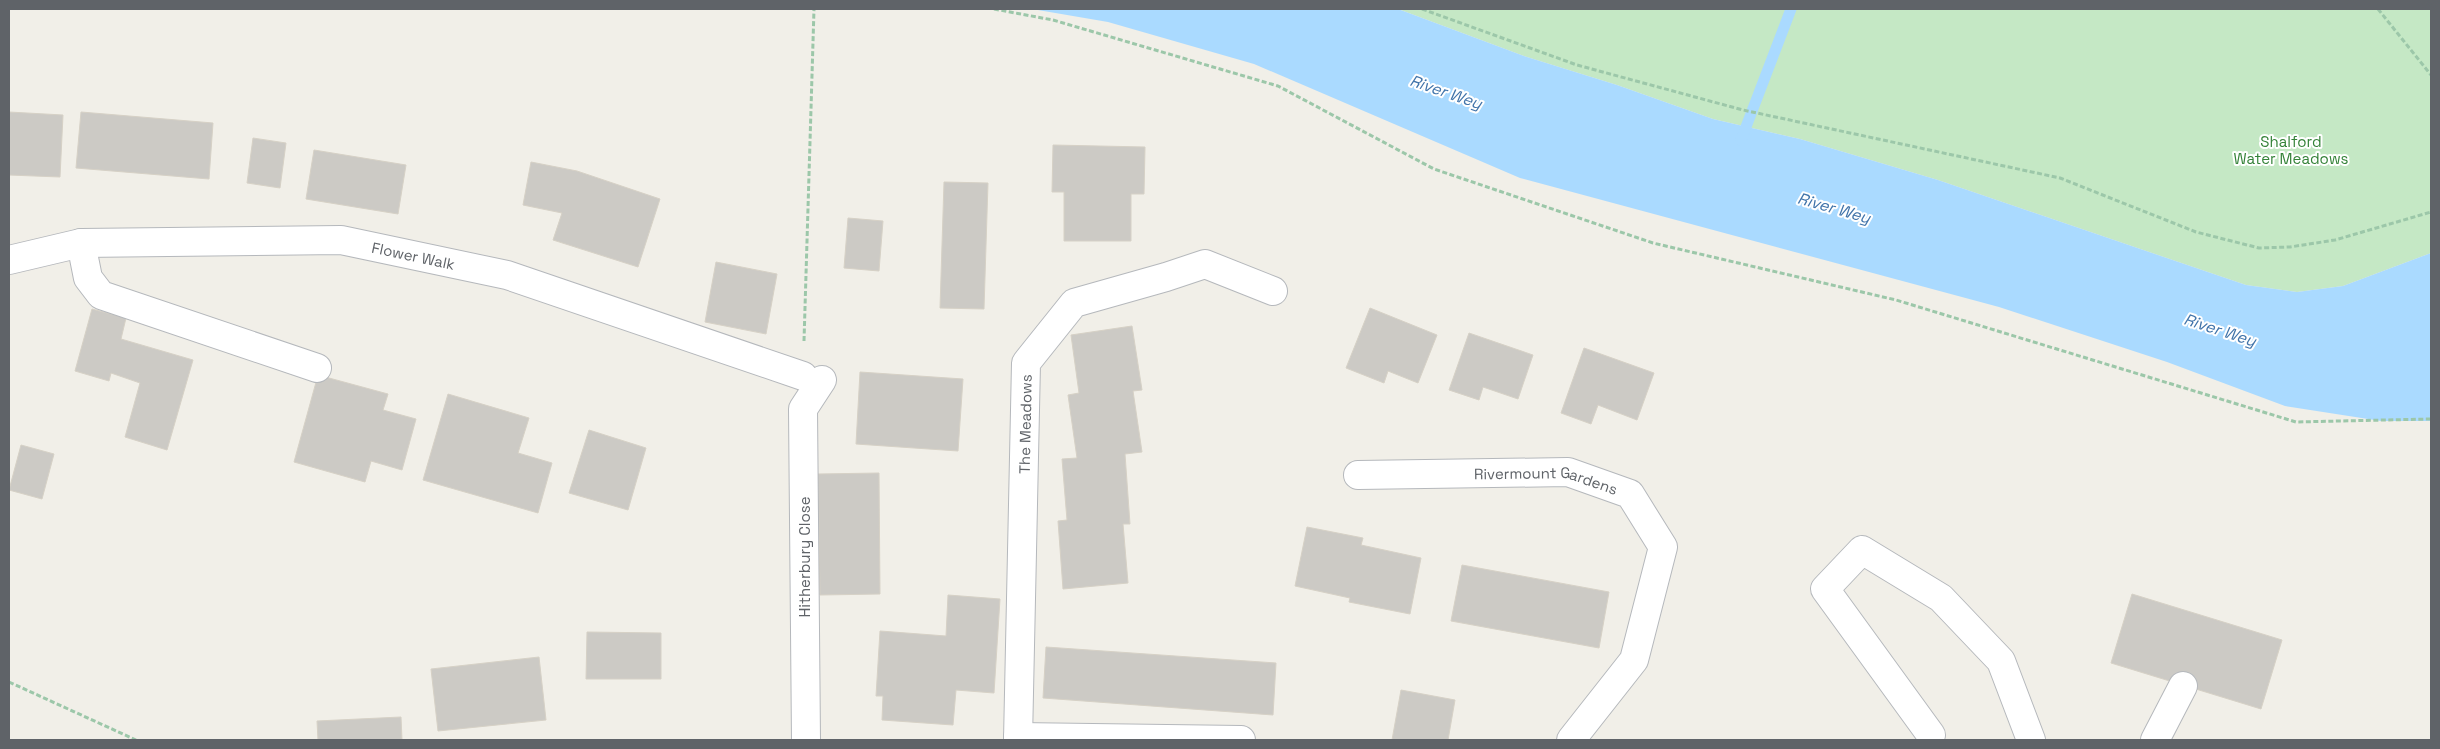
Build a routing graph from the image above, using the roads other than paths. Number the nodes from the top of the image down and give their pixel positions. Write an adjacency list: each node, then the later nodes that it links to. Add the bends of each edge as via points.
1 (80, 244): 2 (street, Flower Walk); 4 (street, via 88,278 101,295); 5 (street, Flower Walk, via 341,240 507,275)
2 (9, 260)
3 (1273, 291): 9 (street, The Meadows, via 1205,264 1074,303 1026,363)
4 (317, 368)
5 (812, 378): 10 (street, Hitherbury Close, via 803,409)
6 (1358, 475): 12 (street, Rivermount Gardens, via 1568,472 1630,494 1663,547 1634,660)
7 (2183, 686): 14 (street)
8 (1931, 735): 13 (street, via 1825,589 1862,550 1941,598 2001,661)
9 (1018, 738): 11 (street)
10 (802, 740)
11 (1241, 740)
12 (1571, 740)
13 (2031, 740)
14 (2155, 740)

